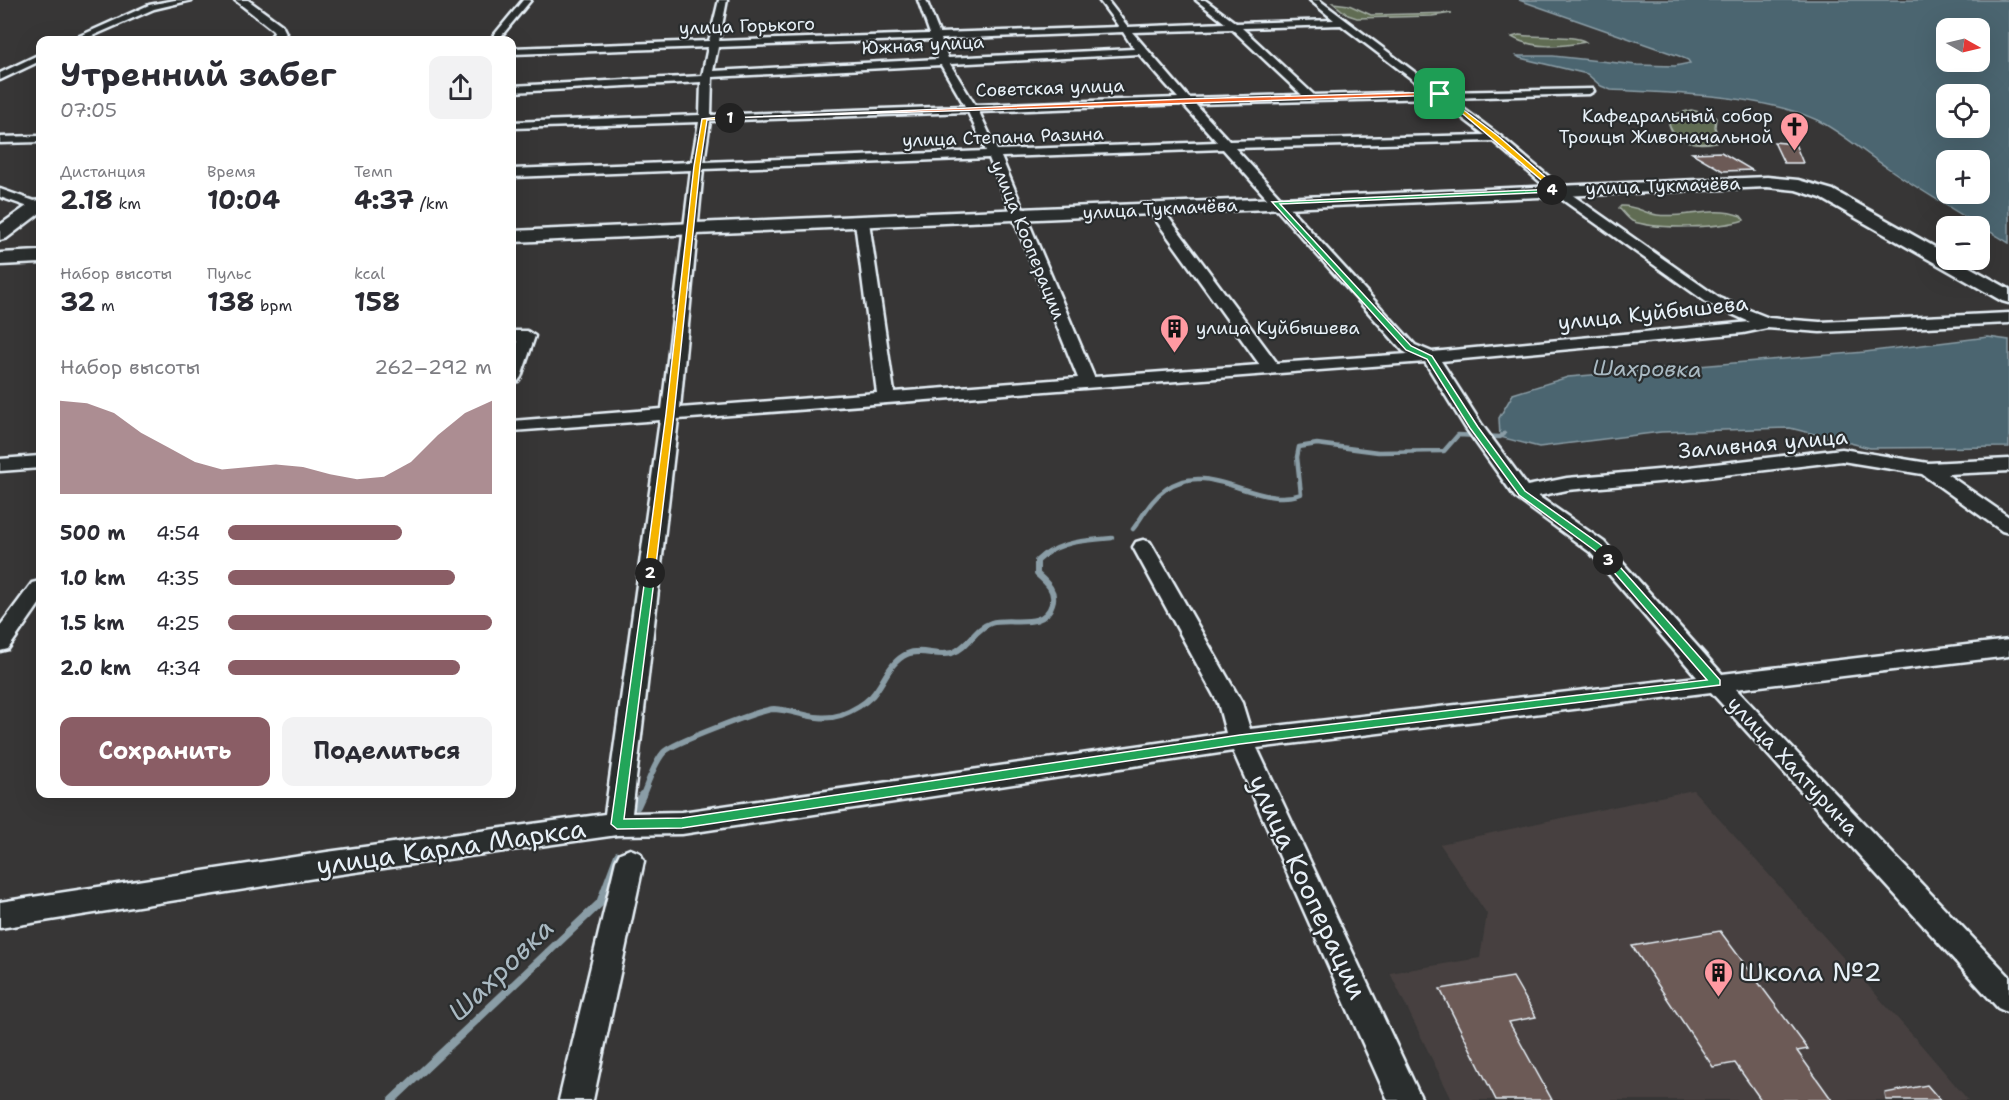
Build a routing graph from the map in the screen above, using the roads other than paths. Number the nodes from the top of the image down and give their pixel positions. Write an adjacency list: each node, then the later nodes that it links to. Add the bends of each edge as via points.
1 (188, 0): 13 (street, via 152,7)
2 (241, 0): 3 (street); 14 (street, via 278,28)
3 (247, 0)
4 (527, 0): 15 (street)
5 (723, 0): 17 (street)
6 (921, 0): 16 (street, улица Кооперации)
7 (1103, 0): 12 (street, улица Халтурина)
8 (1200, 0): 11 (street)
9 (1314, 0): 10 (street)
10 (1343, 22): 11 (street, улица Горького); 28 (street)
11 (1234, 26): 12 (street, улица Горького); 29 (street)
12 (1123, 30): 16 (street, улица Горького); 19 (street, улица Халтурина)
13 (85, 36)
14 (277, 36)
15 (497, 36)
16 (933, 36): 17 (street, улица Горького); 21 (street, улица Кооперации)
17 (715, 44): 18 (street, улица Горького); 24 (street)
18 (516, 51)
19 (1141, 51): 21 (street, Южная улица); 30 (street, улица Халтурина)
20 (36, 59): 23 (street)
21 (944, 61): 24 (street, Южная улица); 31 (street, улица Кооперации)
22 (36, 70): 23 (street)
23 (5, 71): 25 (street)
24 (707, 76): 26 (street, Южная улица); 32 (street)
25 (0, 77)
26 (516, 89)
27 (1589, 91): 28 (street, Советская улица)
28 (1440, 94): 29 (street, Советская улица); 34 (street)
29 (1310, 97): 30 (street, Советская улица)
30 (1185, 101): 31 (street, Советская улица); 37 (street, улица Халтурина)
31 (973, 110): 32 (street, Советская улица); 38 (street, улица Кооперации)
32 (705, 119): 33 (street, Советская улица); 39 (street)
33 (516, 125)
34 (1496, 138): 37 (street, улица Степана Разина); 41 (street)
35 (36, 139): 36 (street)
36 (0, 140)
37 (1224, 145): 38 (street, улица Степана Разина); 43 (street, улица Халтурина)
38 (994, 156): 39 (street, улица Степана Разина); 47 (street, улица Кооперации)
39 (697, 166): 40 (street, улица Степана Разина); 49 (street)
40 (516, 173)
41 (1557, 190): 43 (street, улица Тукмачёва); 54 (street, улица Тукмачёва, via 1767,182 1808,188 1836,198); 56 (street, via 1714,301)
42 (0, 193): 44 (street)
43 (1275, 202): 46 (street, улица Тукмачёва); 58 (street, улица Халтурина, via 1409,348)
44 (36, 205)
45 (36, 209): 50 (street)
46 (1155, 209): 47 (street, улица Тукмачёва); 60 (street)
47 (1017, 216): 48 (street, улица Тукмачёва); 61 (street, улица Кооперации)
48 (862, 222): 49 (street, улица Тукмачёва); 62 (street)
49 (690, 228): 51 (street, улица Тукмачёва); 63 (street)
50 (0, 234)
51 (516, 237)
52 (36, 257): 53 (street)
53 (0, 259)
54 (2009, 297)
55 (2009, 318): 56 (street, улица Куйбышева, via 1820,327)
56 (1767, 323): 58 (street, улица Куйбышева)
57 (516, 336): 59 (street, via 527,336)
58 (1430, 357): 60 (street, улица Куйбышева); 69 (street, улица Халтурина)
59 (516, 366)
60 (1272, 369): 61 (street, улица Куйбышева)
61 (1088, 383): 62 (street, улица Куйбышева)
62 (886, 398): 63 (street, улица Куйбышева)
63 (670, 414): 64 (street, улица Куйбышева); 77 (street)
64 (516, 426)
65 (36, 462): 66 (street)
66 (0, 465)
67 (2009, 465): 68 (street, Заливная улица)
68 (1928, 469): 69 (street, Заливная улица, via 1842,455 1567,484); 70 (street)
69 (1522, 493): 75 (street, улица Халтурина, via 1597,547)
70 (2009, 527)
71 (1143, 547): 76 (street, улица Кооперации, via 1230,703)
72 (36, 594): 73 (street)
73 (0, 643)
74 (2009, 648): 75 (street, улица Карла Маркса)
75 (1716, 683): 76 (street, улица Карла Маркса); 80 (street, улица Халтурина)
76 (1240, 740): 77 (street, улица Карла Маркса, via 682,823); 82 (street, улица Кооперации)
77 (617, 824): 79 (street, улица Карла Маркса)
78 (630, 861): 81 (street)
79 (0, 915)
80 (2009, 998)
81 (576, 1100)
82 (1405, 1100)

